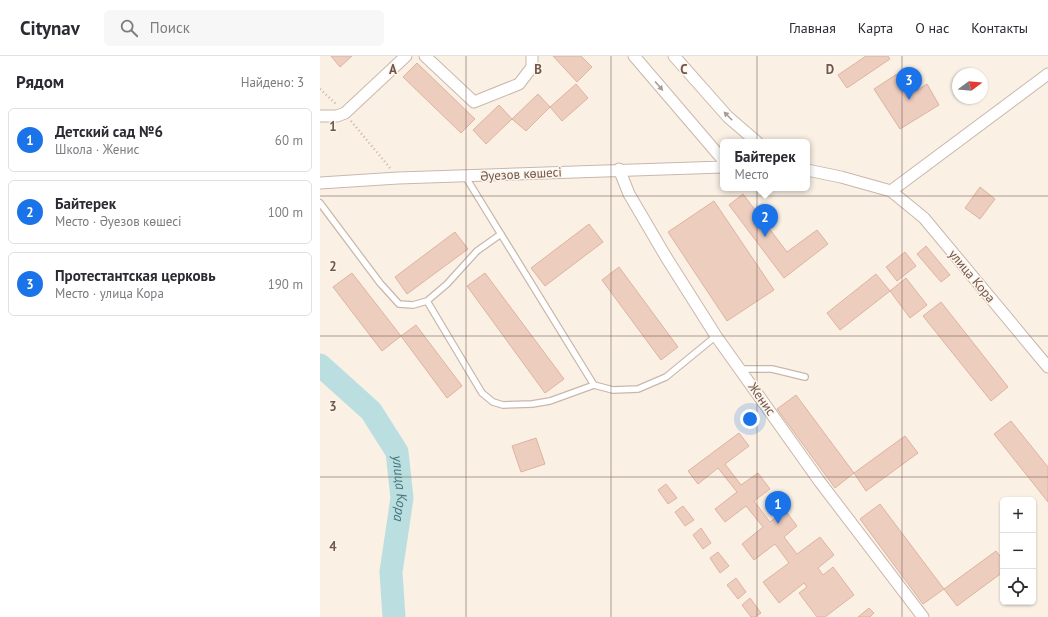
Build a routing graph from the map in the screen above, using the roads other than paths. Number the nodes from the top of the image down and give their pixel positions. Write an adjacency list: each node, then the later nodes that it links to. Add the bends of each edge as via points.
1 (406, 56): 7 (street, via 345,113 337,116)
2 (425, 56): 3 (street, via 474,102 519,84 532,67)
3 (532, 56)
4 (634, 56): 9 (street, one-way to 9)
5 (674, 56): 8 (street, one-way to 5, via 728,118)
6 (1048, 74): 15 (street)
7 (320, 116)
8 (753, 139)
9 (720, 156)
10 (720, 167): 11 (street, Әуезов көшесі)
11 (619, 169): 13 (street, Әуезов көшесі); 19 (street, Женис, via 629,194)
12 (810, 171): 15 (street, улица Кора)
13 (465, 176): 14 (street, Әуезов көшесі); 17 (lane)
14 (320, 183)
15 (891, 191): 20 (street, улица Кора, via 924,218)
16 (320, 203): 18 (lane, via 380,283 399,304 413,305)
17 (501, 234): 18 (lane, via 477,251 447,284); 23 (lane)
18 (426, 301): 23 (lane, via 482,392 493,402 503,405 550,401)
19 (716, 336): 21 (street, Женис); 23 (lane, via 666,377 638,389 613,390)
20 (1048, 367)
21 (740, 369): 22 (lane, via 772,370); 24 (street, Женис, via 820,482)
22 (805, 377)
23 (594, 385)
24 (924, 617)

